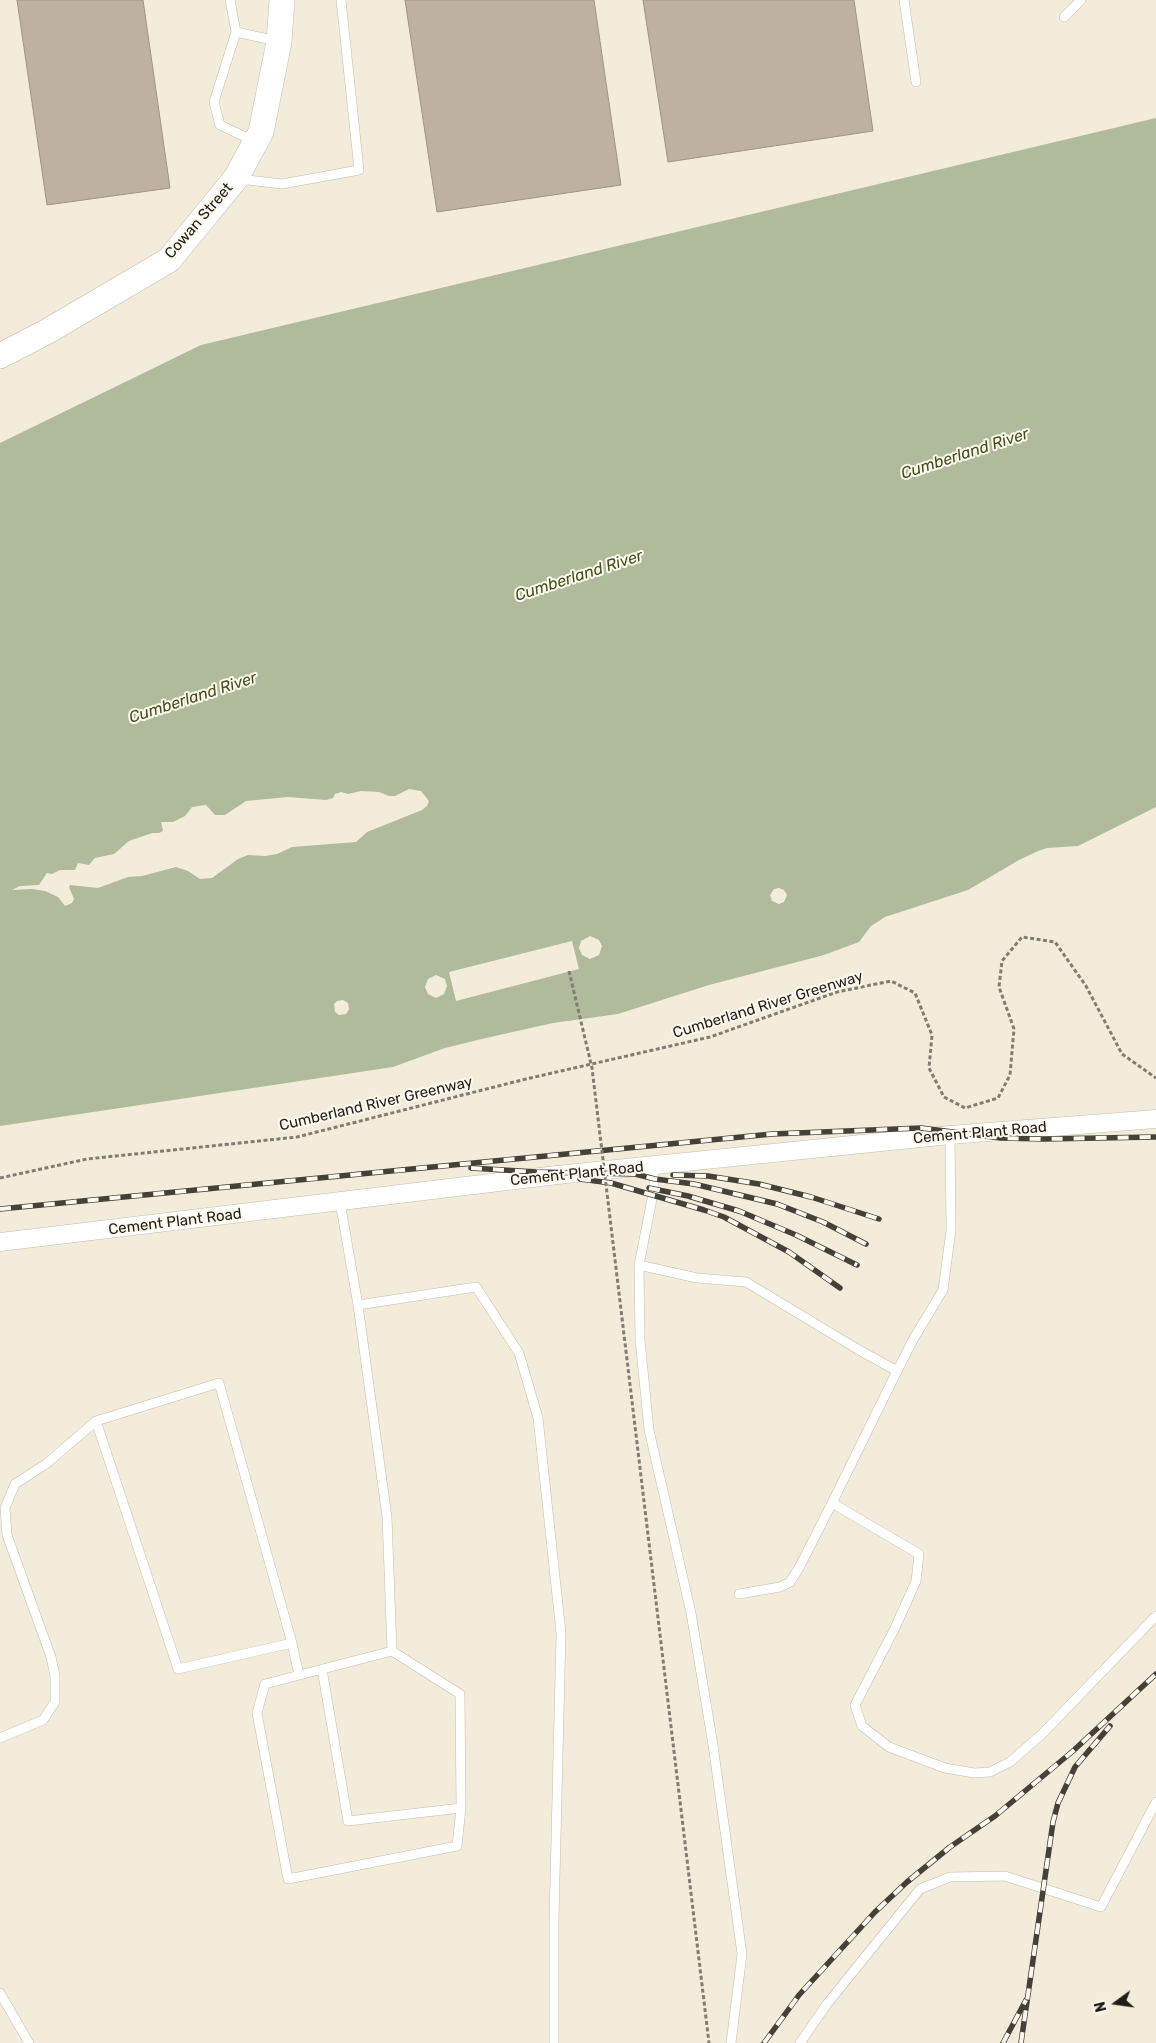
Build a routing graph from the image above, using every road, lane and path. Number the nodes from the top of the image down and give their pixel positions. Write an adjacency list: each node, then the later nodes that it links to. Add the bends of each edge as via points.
1 (230, 0): 7 (lane)
2 (282, 0): 8 (street, Cowan Street)
3 (341, 0): 11 (lane, via 359,170 282,184)
4 (904, 0): 9 (lane)
5 (1081, 0): 6 (lane)
6 (1064, 17)
7 (236, 32): 8 (lane); 10 (lane, via 214,102 220,125)
8 (279, 42): 10 (street, Cowan Street, via 262,132)
9 (916, 82)
10 (256, 142): 11 (street, Cowan Street)
11 (236, 178): 12 (street, Cowan Street, via 169,260)
12 (0, 356)
13 (569, 972): 38 (path, bridge, via 592,1068)
14 (1156, 1078): 18 (path, Cumberland River Greenway, via 1122,1054 1086,986 1054,942 1022,938 1002,961 999,987 1014,1029 1010,1075 998,1098 965,1108 944,1096 929,1068 932,1034 915,993 891,981 837,992 710,1037 297,1137 87,1159)
15 (1156, 1119): 16 (street, Cement Plant Road)
16 (950, 1135): 17 (street, Cement Plant Road); 23 (lane, via 951,1230 943,1290)
17 (654, 1166): 19 (street, Cement Plant Road); 21 (lane, via 654,1189)
18 (0, 1178)
19 (340, 1202): 20 (street, Cement Plant Road); 22 (lane)
20 (0, 1242)
21 (639, 1265): 23 (lane, via 697,1278 746,1282); 39 (lane, via 640,1340 649,1430 692,1613 742,1954)
22 (358, 1304): 29 (lane, via 387,1517); 37 (lane, via 476,1287 519,1353 538,1418 561,1633)
23 (897, 1371): 25 (lane)
24 (96, 1421): 28 (lane, via 178,1669); 28 (lane, via 219,1382); 32 (lane, via 46,1464 15,1484 5,1508 7,1535 51,1657 55,1702 43,1720)
25 (832, 1503): 26 (lane, via 790,1582 780,1588); 27 (lane, via 919,1554 916,1581 854,1705 862,1726 889,1746 945,1768 990,1772 1010,1762 1042,1734)
26 (739, 1594)
27 (1156, 1616)
28 (292, 1643): 31 (lane)
29 (392, 1651): 30 (lane); 34 (lane, via 460,1694)
30 (322, 1669): 31 (lane); 34 (lane, via 348,1821)
31 (299, 1675): 34 (lane, via 265,1684 257,1713 288,1879 457,1846)
32 (0, 1738)
33 (1156, 1802): 40 (lane, via 1101,1907 1005,1876 950,1877 920,1889 827,2004)
34 (461, 1808)
35 (0, 1993): 36 (lane)
36 (29, 2043)
37 (554, 2043)
38 (709, 2043)
39 (731, 2043)
40 (800, 2043)

